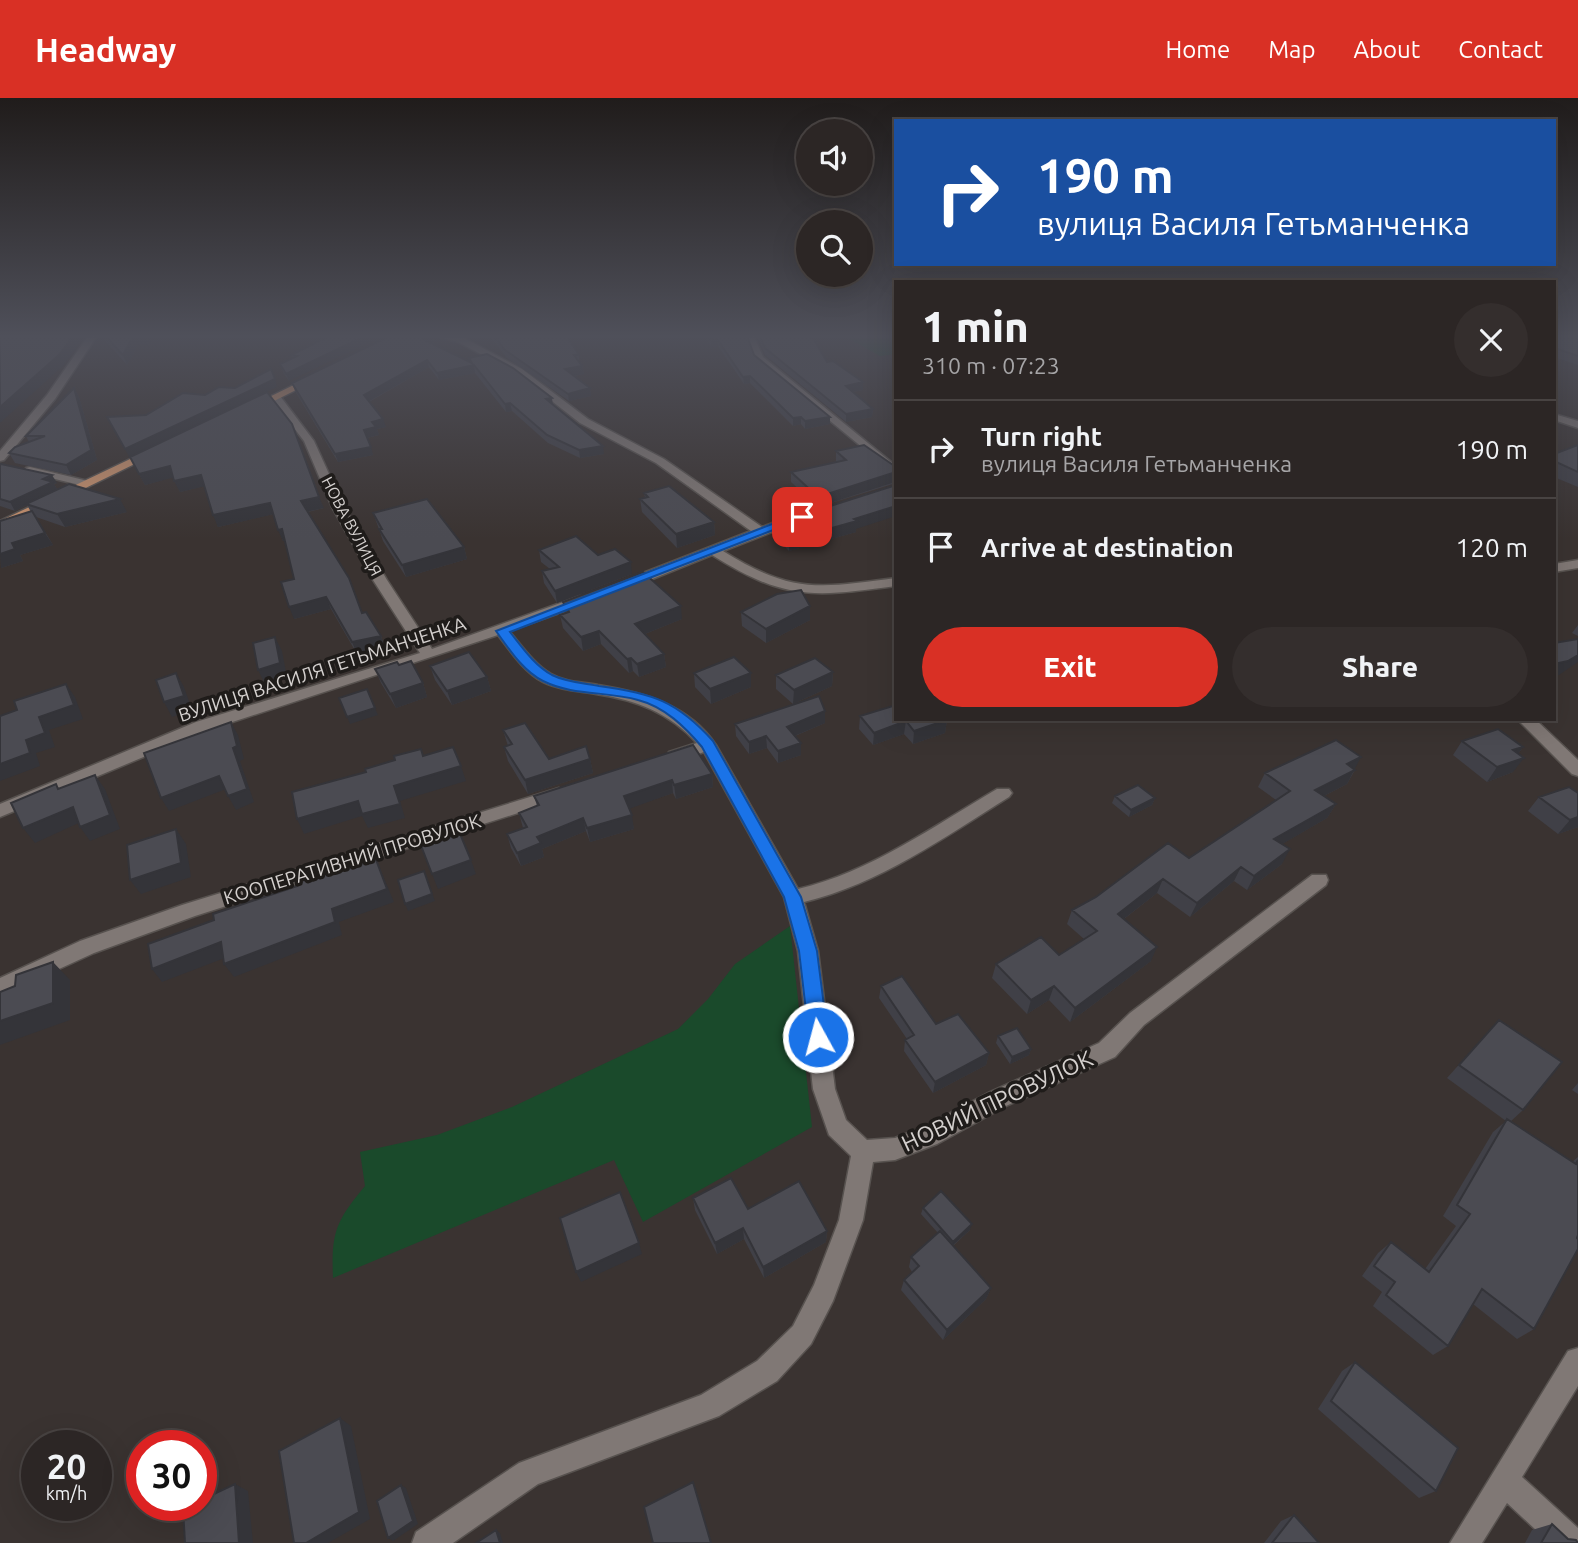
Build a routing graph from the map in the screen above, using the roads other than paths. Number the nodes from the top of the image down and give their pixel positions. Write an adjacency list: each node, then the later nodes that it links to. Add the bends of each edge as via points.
1 (46, 403): 10 (street)
2 (263, 403): 6 (main road)
3 (279, 403): 22 (street, НОВА ВУЛИЦЯ, via 309,441 338,507)
4 (561, 403): 16 (street, via 584,421 660,461)
5 (814, 403): 12 (street)
6 (237, 415)
7 (1556, 418): 8 (street)
8 (1578, 425)
9 (161, 449): 13 (main road)
10 (0, 458)
11 (10, 467): 13 (street)
12 (894, 470)
13 (84, 483): 15 (main road)
14 (814, 513): 16 (street, ВУЛИЦЯ ВАСИЛЯ ГЕТЬМАНЧЕНКА)
15 (0, 526)
16 (760, 532): 17 (street, ВУЛИЦЯ ВАСИЛЯ ГЕТЬМАНЧЕНКА)
17 (714, 551): 20 (street, via 795,589); 21 (street, ВУЛИЦЯ ВАСИЛЯ ГЕТЬМАНЧЕНКА)
18 (1578, 564): 19 (street)
19 (1556, 568)
20 (894, 582)
21 (502, 631): 22 (street, ВУЛИЦЯ ВАСИЛЯ ГЕТЬМАНЧЕНКА); 24 (street, via 528,664 547,677 664,705)
22 (429, 655): 29 (street, ВУЛИЦЯ ВАСИЛЯ ГЕТЬМАНЧЕНКА, via 202,726)
23 (1526, 721): 26 (street)
24 (708, 745): 25 (street); 31 (street)
25 (656, 762)
26 (1578, 770)
27 (577, 788): 32 (street, КООПЕРАТИВНИЙ ПРОВУЛОК, via 189,910 87,947)
28 (1003, 793): 31 (street, via 884,861 815,894)
29 (0, 811)
30 (1319, 880): 33 (street, НОВИЙ ПРОВУЛОК, via 1137,1019 1107,1050 929,1136 895,1149)
31 (793, 897): 33 (street, via 808,951 824,1089 838,1127)
32 (0, 988)
33 (863, 1152): 36 (street, via 851,1220 824,1292 802,1335 767,1371 709,1406 529,1473)
34 (1578, 1361): 35 (street)
35 (1506, 1482): 37 (street); 38 (street)
36 (427, 1543)
37 (1465, 1543)
38 (1573, 1543)

